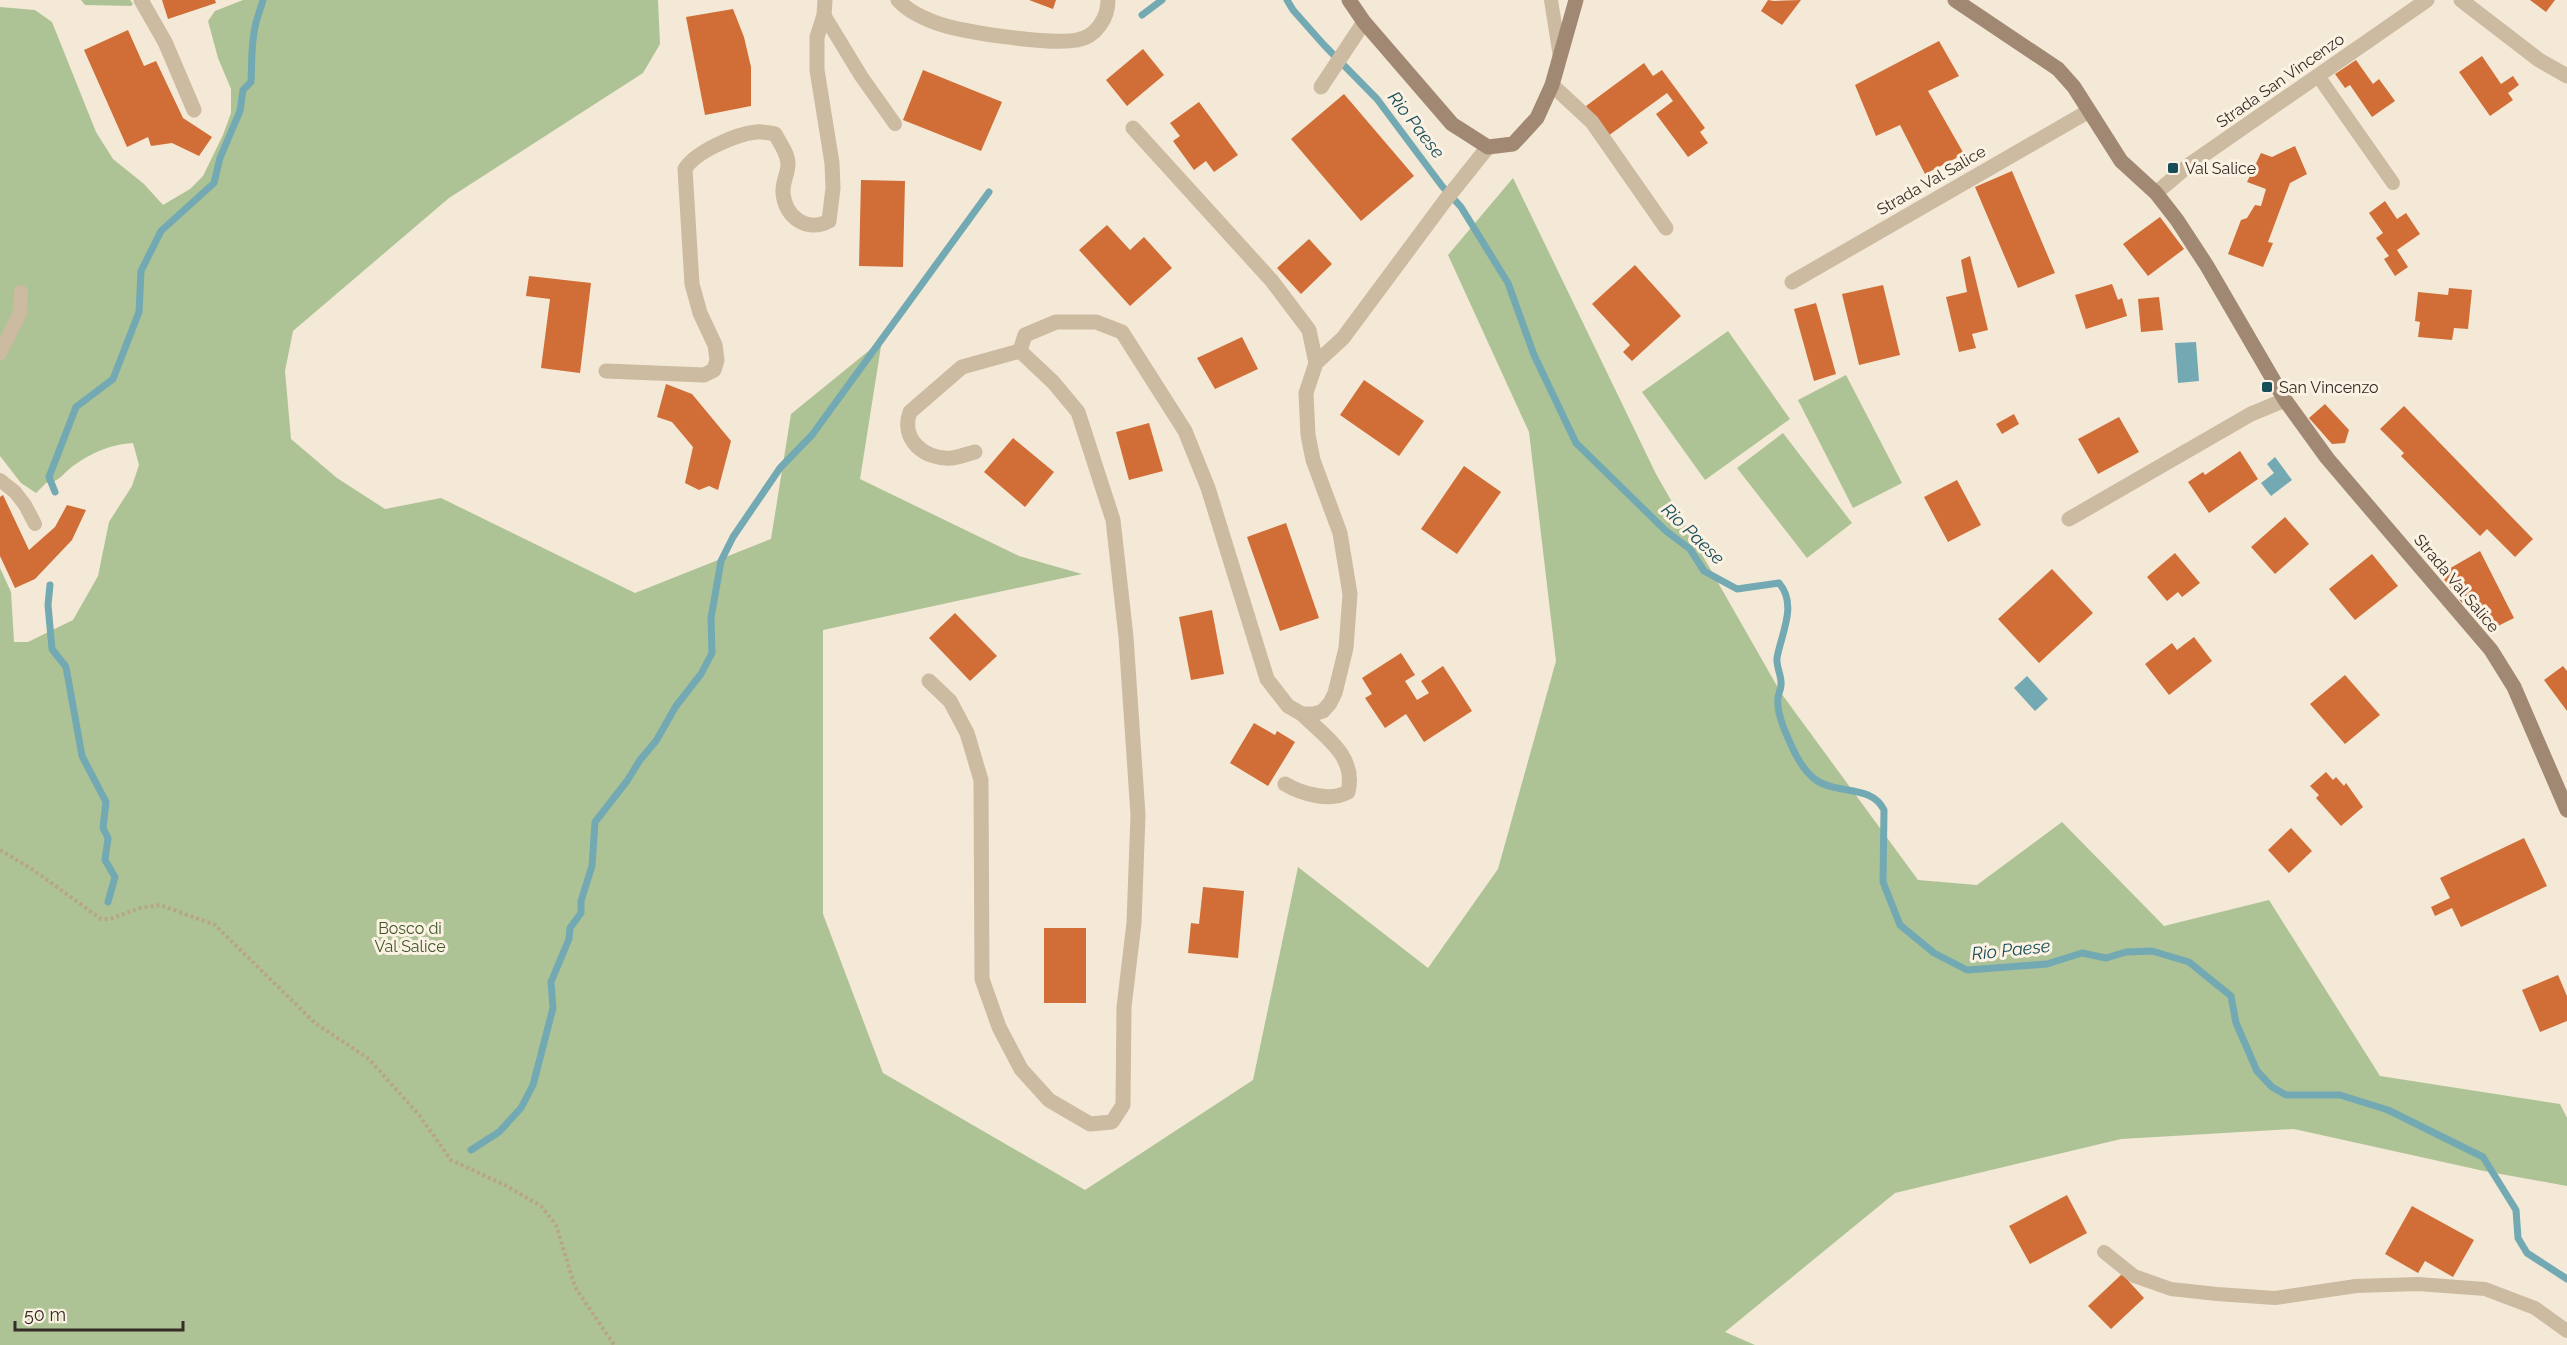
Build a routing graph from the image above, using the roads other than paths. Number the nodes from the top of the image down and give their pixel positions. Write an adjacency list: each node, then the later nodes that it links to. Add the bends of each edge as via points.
1 (141, 0): 17 (street, via 165,42)
2 (898, 0): 3 (street, via 931,21 968,31 1077,40 1102,24)
3 (1108, 0)
4 (1349, 0): 11 (street)
5 (1551, 0): 12 (lane)
6 (1576, 0): 12 (street)
7 (1955, 0): 18 (street, Strada Val Salice, via 2058,69)
8 (2427, 0): 13 (street, Strada San Vincenzo)
9 (2461, 0): 14 (street, via 2539,60)
10 (824, 7): 19 (lane, via 861,76); 30 (street, via 817,37 817,70 832,163 829,221 819,227 805,226 789,211 783,193 788,163 775,134 756,132 737,137 689,162 685,169 692,284 699,313 715,345 714,370 704,375)
11 (1364, 22): 16 (street); 21 (street, via 1452,124)
12 (1560, 57): 15 (street)
13 (2318, 76): 22 (lane); 23 (street, Strada San Vincenzo, via 2189,165)
14 (2567, 76)
15 (1552, 85): 21 (street, via 1537,118 1513,144); 24 (street, via 1592,122)
16 (1321, 87)
17 (194, 110)
18 (2089, 111): 23 (street, Strada Val Salice, via 2121,161); 25 (street, Strada Val Salice)
19 (895, 124)
20 (1133, 128): 29 (street, via 1278,289 1309,330)
21 (1488, 147): 29 (street, via 1343,338)
22 (2393, 183)
23 (2156, 193): 31 (street, Strada Val Salice, via 2207,266)
24 (1666, 228)
25 (1792, 282)
26 (21, 292): 28 (lane, via 20,313)
27 (1020, 351): 32 (street, via 962,367 910,412 907,434 916,447 930,456 951,458); 36 (street, via 1078,412 1113,520 1126,637 1138,815 1134,923 1124,1007 1123,1105 1112,1122 1089,1124 1049,1100 1022,1069 999,1027 982,979 981,780 967,733 950,701); 37 (street, via 1025,335 1056,322 1096,322 1122,332 1185,431 1208,488 1267,679 1280,698)
28 (0, 353)
29 (1316, 363): 37 (street, via 1306,393 1308,435 1313,460 1340,533 1350,594 1346,648 1335,693 1323,711)
30 (606, 371)
31 (2285, 400): 34 (street, via 2252,414); 39 (street, Strada Val Salice, via 2327,458 2491,650 2514,687)
32 (975, 452)
33 (0, 480): 35 (lane, via 15,492)
34 (2069, 519)
35 (35, 524)
36 (929, 681)
37 (1302, 714): 38 (street, via 1344,755 1350,784 1348,792 1340,796 1304,793)
38 (1286, 784)
39 (2567, 810)
40 (2104, 1252): 41 (lane, via 2134,1276 2171,1289 2217,1294 2275,1298 2356,1286 2418,1284 2485,1289 2535,1308)
41 (2567, 1331)

